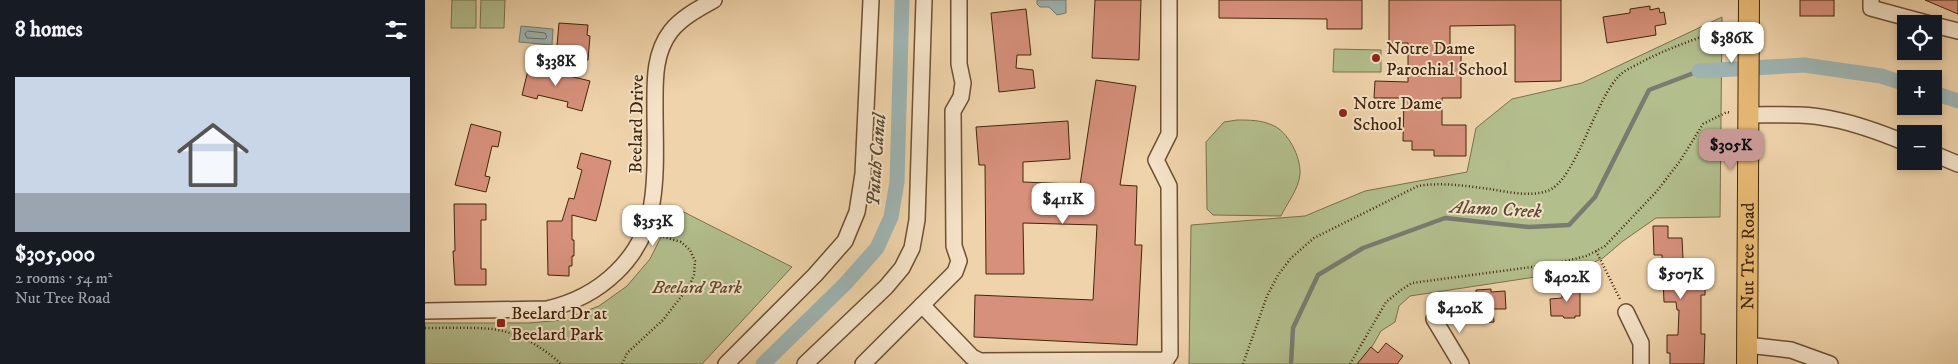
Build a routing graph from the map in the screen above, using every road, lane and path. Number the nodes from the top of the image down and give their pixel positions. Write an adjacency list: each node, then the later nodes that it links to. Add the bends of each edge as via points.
1 (714, 0): 16 (street, Beelard Drive, via 672,30 660,52 655,80 654,190)
2 (871, 0): 26 (street, via 863,174 857,212 845,242)
3 (924, 0): 27 (street, via 917,220 912,248 886,287)
4 (959, 0): 18 (street, via 959,64 963,83 961,97 953,111 954,246 959,261 955,272)
5 (1169, 0): 18 (street, via 1169,134 1156,160 1169,186 1171,354 1166,360 980,361 972,357)
6 (1749, 0): 12 (main road, Nut Tree Road)
7 (1871, 0): 8 (street, via 1871,8)
8 (1897, 15)
9 (1942, 27): 11 (street)
10 (1726, 28): 29 (path, via 1647,59 1622,73 1611,86 1567,172 1554,188 1527,193 1465,186 1418,186 1314,238 1291,258 1278,275 1267,296)
11 (1958, 31)
12 (1749, 115): 13 (street, via 1797,114 1831,118); 17 (path, via 1727,112 1703,124 1657,191 1605,246); 23 (main road, Nut Tree Road)
13 (1897, 139)
14 (1942, 157): 15 (street)
15 (1958, 164)
16 (645, 231): 19 (street, Beelard Drive, via 617,273 596,290 562,306 532,311); 25 (path, via 681,242 690,250 695,261 694,275 663,320 627,353)
17 (1596, 251): 20 (path); 30 (path, via 1553,264 1412,282 1386,302)
18 (922, 305): 28 (street)
19 (425, 311)
20 (1626, 312): 32 (street, via 1641,343)
21 (1434, 319): 31 (street)
22 (425, 328): 24 (path, via 493,329 525,340 548,352)
23 (1747, 355): 33 (street, via 1791,350)
24 (561, 364)
25 (622, 364)
26 (726, 364)
27 (805, 364)
28 (863, 364)
29 (1243, 364)
30 (1350, 364)
31 (1461, 364)
32 (1641, 364)
33 (1829, 364)

